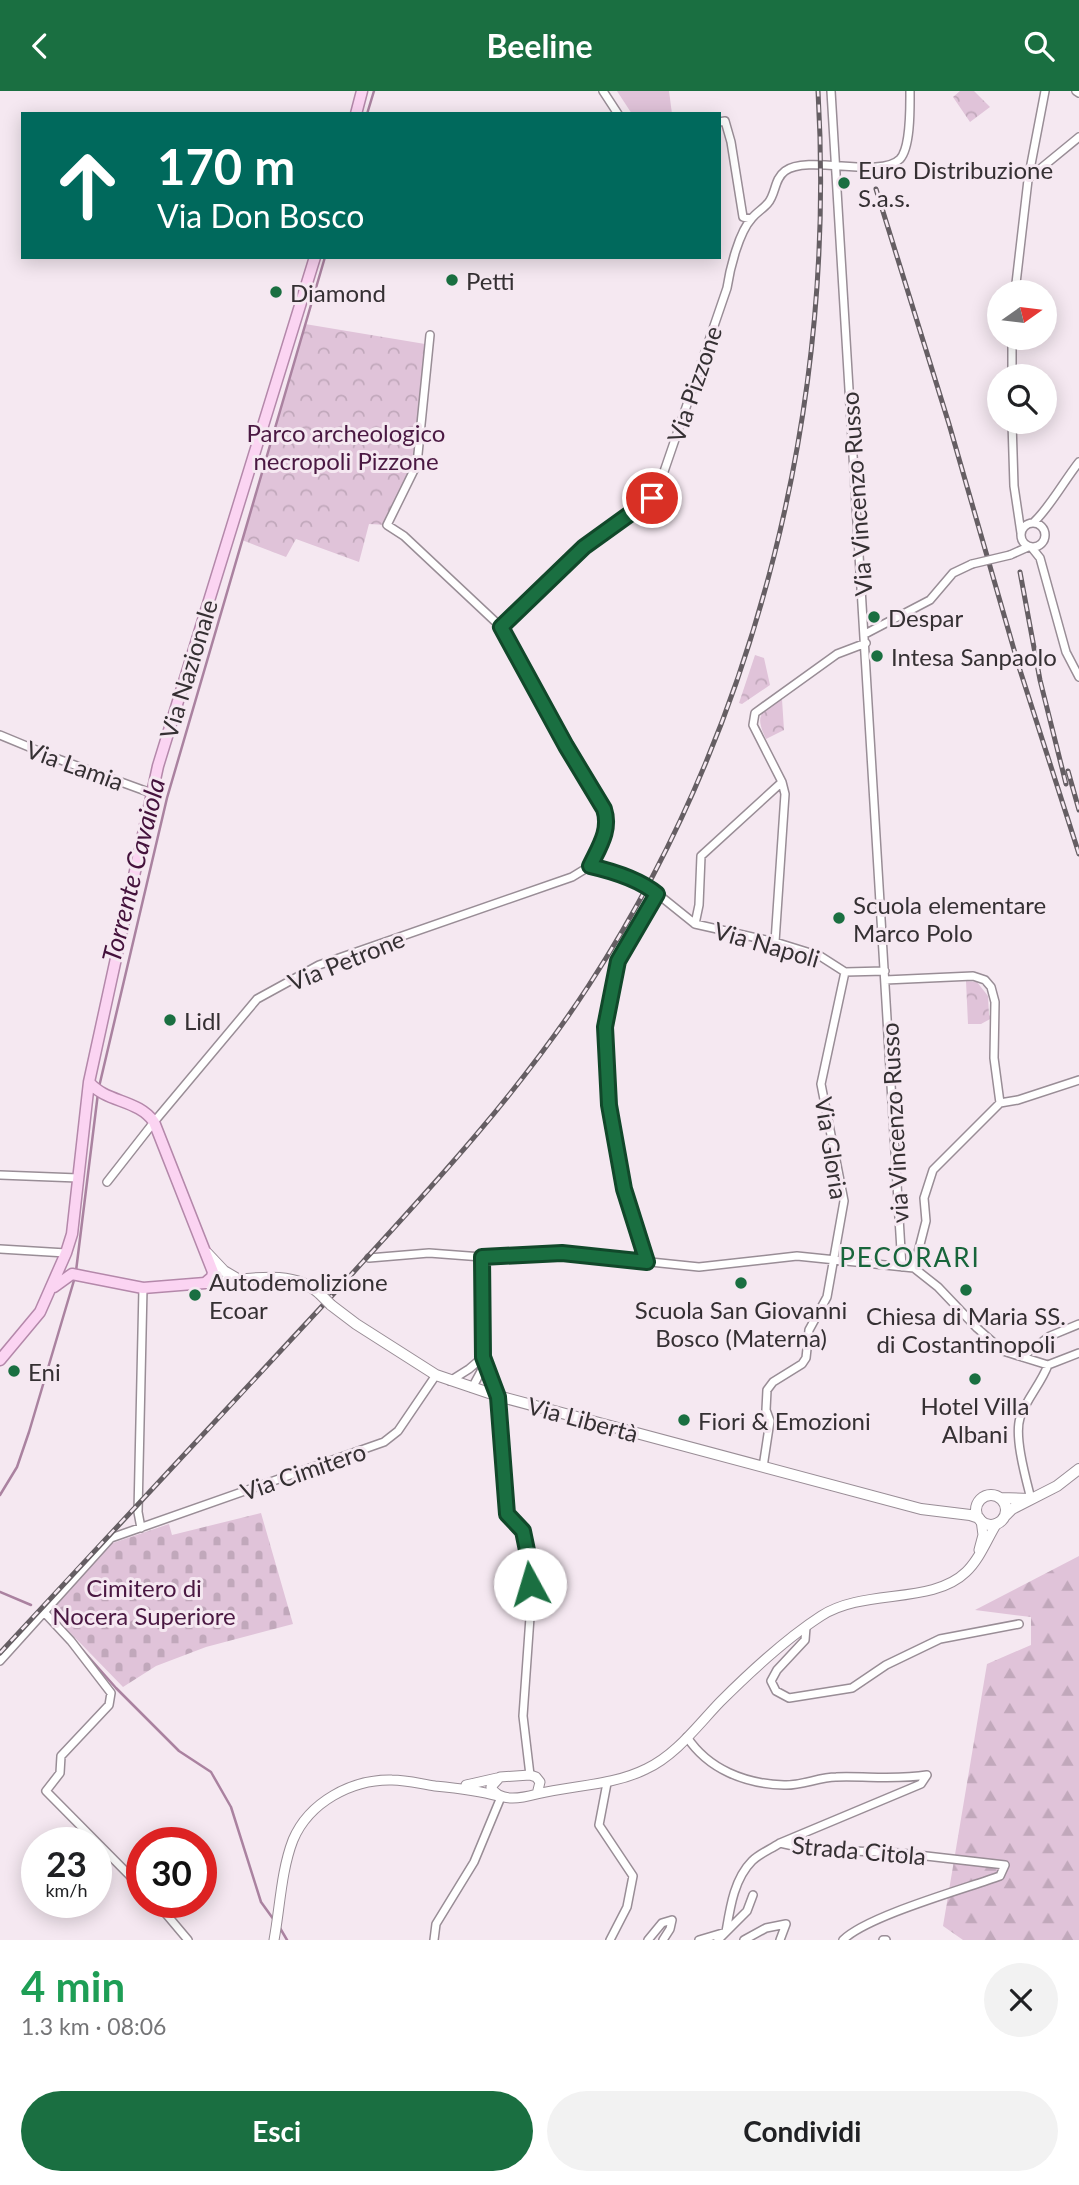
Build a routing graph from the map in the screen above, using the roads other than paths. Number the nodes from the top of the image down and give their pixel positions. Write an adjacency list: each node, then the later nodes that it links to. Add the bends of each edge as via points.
1 (362, 91): 6 (main road)
2 (603, 91): 7 (street)
3 (831, 91): 10 (street, Via Vincenzo Russo)
4 (910, 91): 10 (street, Via Pizzone, via 907,137 899,160 887,165)
5 (1045, 91): 11 (street)
6 (357, 112)
7 (617, 112)
8 (721, 122): 12 (street, via 725,121 731,142 743,217)
9 (1079, 137): 11 (street)
10 (834, 167): 12 (street, Via Pizzone, via 797,166 784,171 770,201); 28 (street, Via Vincenzo Russo)
11 (1028, 178): 14 (street)
12 (751, 219): 27 (street, Via Pizzone, via 658,489 645,504 584,547)
13 (314, 259): 33 (main road, Via Nazionale)
14 (1016, 280)
15 (430, 335): 27 (street, via 417,464 387,525)
16 (1012, 434): 18 (street)
17 (1079, 462): 19 (street)
18 (1017, 503): 20 (street); 22 (street)
19 (1047, 508): 20 (street); 21 (street)
20 (1032, 523): 21 (street); 22 (street)
21 (1045, 531): 23 (street)
22 (1021, 535): 24 (street); 25 (street)
23 (1043, 543): 24 (street); 26 (street)
24 (1030, 547): 25 (street); 26 (street)
25 (1012, 554): 28 (street, bridge, via 953,573 930,600)
26 (1040, 558): 30 (street, via 1066,652)
27 (501, 627): 34 (street, via 604,809 608,820 605,834)
28 (865, 634): 29 (street, Via Vincenzo Russo)
29 (866, 643): 32 (street, via 837,654 755,713 753,725); 38 (street, Via Vincenzo Russo)
30 (1079, 677)
31 (0, 735): 33 (street, Via Lamia)
32 (782, 782): 36 (street, via 701,856); 37 (street, via 785,794)
33 (151, 793): 42 (main road, Via Nazionale)
34 (590, 866): 35 (street); 46 (street, Via Petrone, via 572,877 319,965 257,999)
35 (657, 894): 36 (street, Via Napoli); 56 (street, via 618,961 605,1027 609,1105 624,1189)
36 (695, 924): 37 (street, Via Napoli)
37 (775, 942): 39 (street, Via Napoli, via 820,956)
38 (885, 971): 39 (street, Via Napoli); 40 (street, Via Vincenzo Russo)
39 (845, 972): 55 (street, Via Gloria, via 821,1084 844,1201)
40 (885, 980): 44 (street, via 973,976 985,980 995,1002 994,1058); 57 (street, via Vincenzo Russo)
41 (1079, 1080): 44 (street)
42 (89, 1082): 43 (main road); 45 (main road, Via Nazionale)
43 (116, 1099): 45 (main road); 46 (main road)
44 (1000, 1103): 58 (street, via 933,1170)
45 (85, 1109): 48 (main road, Via Nazionale)
46 (152, 1119): 49 (street, Via Petrone); 51 (main road)
47 (0, 1175): 48 (street)
48 (78, 1178): 52 (main road, Via Nazionale)
49 (107, 1182)
50 (0, 1249): 52 (street)
51 (204, 1250): 60 (main road, via 224,1271); 61 (main road, via 213,1272)
52 (66, 1253): 59 (main road); 63 (main road, Via Nazionale)
53 (482, 1257): 54 (street, via 429,1253); 56 (street, via 562,1253); 68 (street)
54 (369, 1258)
55 (833, 1261): 56 (street, via 797,1256 699,1267); 57 (street); 74 (street, Via Gloria, via 827,1297 809,1330 806,1357 767,1390 770,1421)
56 (647, 1262)
57 (902, 1267): 58 (street)
58 (914, 1268): 66 (street, via 1003,1351)
59 (72, 1274): 62 (main road, Via Libertà); 63 (main road)
60 (242, 1281): 61 (main road, Via Libertà); 70 (main road, Via Libertà, bridge, via 298,1279 356,1324)
61 (205, 1283): 62 (main road, Via Libertà)
62 (143, 1288): 82 (street)
63 (50, 1292): 67 (main road, Via Nazionale, via 40,1312)
64 (1079, 1324): 66 (street, via 1050,1336)
65 (1079, 1353): 69 (street)
66 (1022, 1357): 69 (street)
67 (0, 1360)
68 (481, 1361): 71 (street); 72 (street); 73 (street)
69 (1048, 1365): 77 (street, via 1019,1419)
70 (436, 1375): 71 (main road, Via Libertà); 82 (street, Via Cimitero, via 398,1431 384,1442)
71 (449, 1381): 72 (main road, Via Libertà)
72 (472, 1388): 73 (main road, Via Libertà)
73 (498, 1397): 74 (main road, Via Libertà); 89 (street, via 507,1514 523,1531 530,1565 523,1716)
74 (763, 1467): 79 (main road, Via Libertà, via 921,1509)
75 (1079, 1469): 77 (main road)
76 (1000, 1498): 77 (main road); 78 (main road, via 988,1495); 81 (main road, via 1005,1506)
77 (1031, 1499): 81 (main road)
78 (980, 1500): 79 (main road); 80 (main road, via 976,1509)
79 (953, 1512): 80 (main road, Via Libertà)
80 (980, 1519): 81 (main road, via 989,1524); 83 (street, via 983,1535)
81 (1001, 1520): 83 (street)
82 (141, 1528): 84 (street, Via Cimitero, via 111,1538)
83 (977, 1559): 86 (street, via 968,1571 942,1587 845,1605)
84 (44, 1612): 87 (street, Via Cimitero); 97 (street, via 111,1693 108,1705 61,1756 60,1773 46,1791)
85 (1019, 1624): 86 (street, via 940,1639 886,1665 852,1688 789,1698 776,1691 771,1681 805,1640)
86 (806, 1627): 88 (street, via 745,1678)
87 (0, 1661)
88 (687, 1737): 91 (street, via 647,1769); 96 (street, Strada Citola, via 698,1753 726,1773 785,1786 833,1777 927,1775 921,1784)
89 (533, 1776): 90 (street); 92 (street); 94 (street, via 540,1782)
90 (499, 1777): 93 (street); 95 (street, via 491,1787)
91 (607, 1783): 92 (street); 104 (street, via 599,1825 633,1876 626,1907)
92 (577, 1786): 94 (street)
93 (454, 1787): 95 (street); 102 (street, via 368,1782 329,1798 307,1818 294,1839)
94 (537, 1794): 95 (street)
95 (499, 1796): 103 (street, via 474,1862 440,1917)
96 (780, 1843): 100 (street, via 753,1859 741,1875); 111 (street, Strada Citola, via 1005,1865 1000,1877 887,1916)
97 (126, 1872)
98 (753, 1895): 100 (street, via 747,1911)
99 (169, 1918): 101 (street)
100 (726, 1932): 107 (street); 108 (street)
101 (188, 1940)
102 (274, 1940)
103 (434, 1940)
104 (610, 1940)
105 (648, 1940): 106 (street, via 662,1923 672,1920)
106 (663, 1940)
107 (699, 1940)
108 (718, 1940)
109 (744, 1940): 110 (street, via 786,1924)
110 (780, 1940)
111 (843, 1940)

